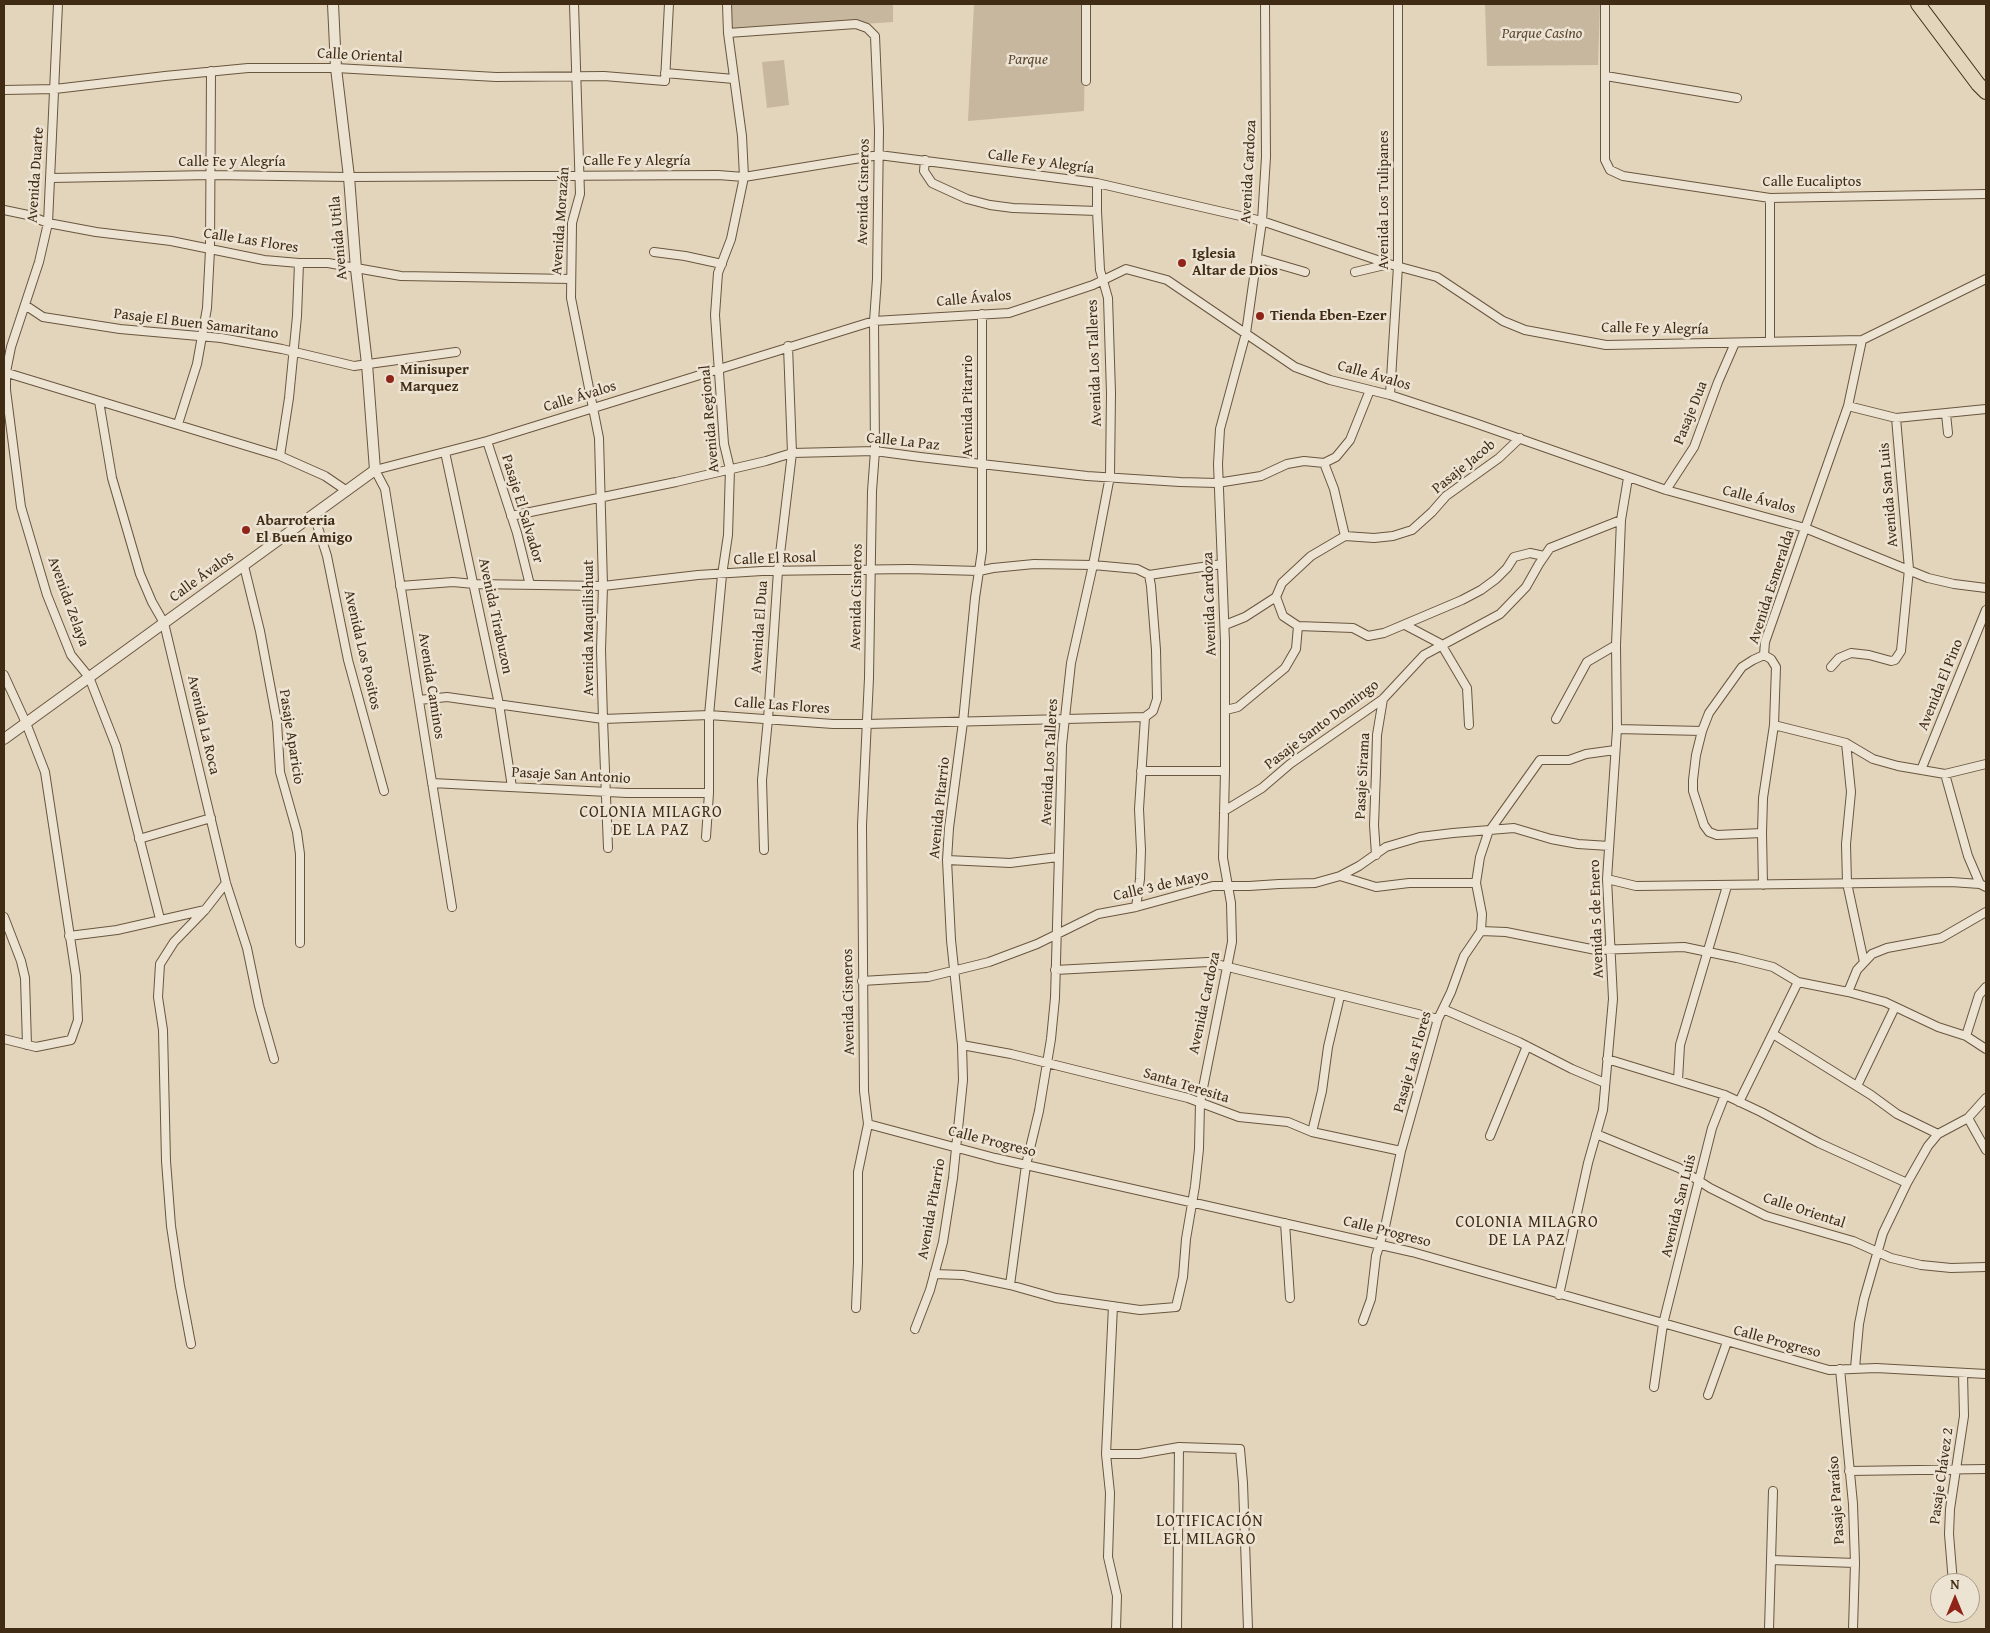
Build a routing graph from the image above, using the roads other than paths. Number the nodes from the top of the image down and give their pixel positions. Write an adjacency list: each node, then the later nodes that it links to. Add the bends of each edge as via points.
1 (58, 4): 19 (street, Avenida Duarte)
2 (332, 4): 12 (street, Avenida Utila)
3 (574, 4): 14 (street, Avenida Morazán)
4 (669, 4): 16 (street)
5 (727, 4): 11 (street, Avenida Regional)
6 (1086, 4): 18 (street)
7 (1265, 4): 35 (street, Avenida Cardoza, via 1266,158)
8 (1398, 4): 43 (street, Avenida Los Tulipanes)
9 (1605, 4): 15 (street)
10 (1918, 4): 21 (highway)
11 (728, 33): 17 (street, Avenida Regional); 23 (street, Avenida Cisneros, via 856,24 867,28 875,36 878,68)
12 (336, 68): 13 (street, Calle Oriental); 14 (street, Calle Oriental, via 496,77); 27 (street, Avenida Utila)
13 (211, 71): 19 (street, Calle Oriental); 25 (street)
14 (577, 75): 16 (street, Calle Oriental); 26 (street, Avenida Morazán)
15 (1606, 76): 22 (street); 32 (street, Calle Eucaliptos, via 1605,160 1610,170 1623,176)
16 (665, 77): 17 (street, Calle Oriental)
17 (734, 79): 28 (street, Avenida Regional)
18 (1086, 81)
19 (55, 89): 20 (street, Calle Oriental); 29 (street, Avenida Duarte)
20 (4, 90)
21 (1986, 92)
22 (1737, 98)
23 (878, 155): 24 (street, Calle Fe y Alegría); 28 (street, Calle Fe y Alegría); 52 (street, Avenida Cisneros)
24 (925, 160): 30 (street, Calle Fe y Alegría); 34 (street, via 924,170 932,182 990,206)
25 (211, 175): 27 (street, Calle Fe y Alegría); 29 (street, Calle Fe y Alegría); 37 (street)
26 (580, 175): 27 (street, Calle Fe y Alegría); 28 (street, Calle Fe y Alegría); 47 (street, Avenida Morazán, via 580,194 572,223)
27 (349, 177): 44 (street, Avenida Utila)
28 (744, 177): 41 (street, Avenida Regional, via 731,239)
29 (51, 178): 36 (street, Avenida Duarte)
30 (1097, 183): 34 (street, Avenida Los Talleres); 35 (street, Calle Fe y Alegría)
31 (1986, 194): 32 (street, Calle Eucaliptos)
32 (1770, 198): 55 (street)
33 (4, 210): 36 (street, Calle Las Flores)
34 (1097, 211): 49 (street, Avenida Los Talleres)
35 (1262, 221): 39 (street, Avenida Cardoza); 42 (street, Calle Fe y Alegría)
36 (48, 223): 37 (street, Calle Las Flores); 50 (street, Avenida Duarte)
37 (210, 250): 40 (street, Calle Las Flores); 54 (street, via 207,308)
38 (654, 252): 41 (street)
39 (1257, 258): 45 (street); 53 (street, Avenida Cardoza)
40 (299, 263): 44 (street, Calle Las Flores, via 328,263); 59 (street)
41 (722, 264): 62 (street, Avenida Regional, via 718,273 715,315)
42 (1389, 264): 43 (street, Calle Fe y Alegría); 46 (street)
43 (1398, 266): 57 (street, Calle Fe y Alegría, via 1437,277 1503,321 1524,330 1606,345); 65 (street, Avenida Los Tulipanes)
44 (356, 269): 47 (street, Calle Las Flores, via 401,276); 61 (street, Avenida Utila)
45 (1305, 272)
46 (1355, 272)
47 (571, 279): 68 (street, Avenida Morazán, via 570,298)
48 (1986, 279): 56 (street, Calle Fe y Alegría)
49 (1103, 280): 51 (street, Calle Ávalos, via 1009,314); 53 (street, Calle Ávalos, via 1126,269 1167,280); 84 (street, Avenida Los Talleres, via 1108,298)
50 (25, 305): 54 (street, Pasaje El Buen Samaritano, via 43,317 111,328); 63 (street, Avenida Duarte)
51 (982, 314): 52 (street, Calle Ávalos); 80 (street, Avenida Pitarrio)
52 (874, 321): 58 (street, Calle Ávalos); 76 (street, Avenida Cisneros)
53 (1246, 333): 64 (street, Calle Ávalos, via 1295,367); 86 (street, Avenida Cardoza, via 1220,429)
54 (201, 336): 59 (street, Pasaje El Buen Samaritano); 72 (street, via 197,364)
55 (1770, 340): 56 (street, Calle Fe y Alegría); 57 (street, Calle Fe y Alegría)
56 (1862, 340): 67 (street, Avenida Esmeralda)
57 (1735, 343): 87 (street, Pasaje Dua, via 1694,447)
58 (788, 346): 62 (street, Calle Ávalos); 78 (street, Avenida El Dua)
59 (293, 351): 61 (street, Pasaje El Buen Samaritano, via 354,366); 79 (street)
60 (456, 352): 61 (street, Pasaje El Buen Samaritano)
61 (367, 364): 83 (street, Avenida Utila)
62 (719, 370): 68 (street, Calle Ávalos); 82 (street, Avenida Regional, via 724,444)
63 (5, 372): 66 (street); 121 (street, Avenida Zelaya, via 21,507 47,595 71,655)
64 (1370, 390): 65 (street, Calle Ávalos); 81 (street, via 1350,440)
65 (1390, 395): 74 (street, Calle Ávalos)
66 (99, 401): 72 (street); 112 (street, Avenida La Roca, via 112,478 140,574)
67 (1848, 406): 71 (street); 93 (street, Avenida Esmeralda)
68 (593, 409): 75 (street, Calle Ávalos); 89 (street, Avenida Maquilishuat, via 599,438)
69 (1986, 409): 70 (street)
70 (1946, 414): 71 (street); 73 (street)
71 (1896, 418): 99 (street, Avenida San Luis)
72 (178, 424): 79 (street)
73 (1948, 432)
74 (1520, 438): 85 (street, Calle Ávalos); 94 (street, Pasaje Jacob, via 1499,458 1446,496 1412,530 1374,538)
75 (487, 441): 77 (street, Calle Ávalos); 91 (street, Pasaje El Salvador)
76 (875, 451): 78 (street, Calle La Paz); 80 (street, Calle La Paz); 101 (street, Avenida Cisneros)
77 (445, 452): 83 (street, Calle Ávalos); 105 (street, Avenida Tirabuzon)
78 (792, 453): 82 (street, Calle La Paz); 100 (street, Avenida El Dua)
79 (280, 456): 88 (street, via 326,476)
80 (982, 464): 84 (street, Calle La Paz); 102 (street, Avenida Pitarrio)
81 (1326, 466): 86 (street, Calle La Paz, via 1304,461 1286,464 1261,476); 94 (street)
82 (730, 469): 89 (street, Calle La Paz); 103 (street, Avenida Regional, via 728,535)
83 (375, 470): 88 (street, Calle Ávalos); 107 (street, Avenida Caminos, via 385,490)
84 (1110, 476): 86 (street, Calle La Paz); 97 (street, Avenida Los Talleres)
85 (1628, 478): 87 (street, Calle Ávalos); 92 (street, Avenida 5 de Enero)
86 (1218, 483): 96 (street, Avenida Cardoza)
87 (1666, 490): 93 (street, Calle Ávalos)
88 (347, 491): 90 (street, Calle Ávalos)
89 (601, 498): 91 (street, Calle La Paz); 108 (street, Avenida Maquilishuat)
90 (314, 515): 98 (street, Calle Ávalos); 149 (street, Avenida Los Positos, via 327,556 348,660)
91 (511, 516): 106 (street, Pasaje El Salvador)
92 (1621, 520): 95 (street, Pasaje Santo Domingo, via 1550,548); 117 (street, Avenida 5 de Enero)
93 (1806, 528): 99 (street, Calle Ávalos); 118 (street, Avenida Esmeralda)
94 (1345, 536): 110 (street, via 1305,562 1282,583)
95 (1544, 556): 114 (street, via 1530,553 1514,557 1507,568 1481,590); 116 (street, Pasaje Santo Domingo, via 1526,587 1500,614)
96 (1222, 564): 104 (street); 113 (street, Avenida Cardoza)
97 (1093, 565): 102 (street, Calle El Rosal, via 1034,564); 104 (street, Calle El Rosal, via 1137,569); 131 (street, Avenida Los Talleres, via 1072,663)
98 (244, 566): 112 (street, Calle Ávalos); 182 (street, Pasaje Aparicio, via 277,722 280,772 297,832)
99 (1909, 569): 109 (street, Calle Ávalos, via 1928,578); 119 (street, Avenida San Luis, via 1901,651 1895,660 1851,653 1839,658)
100 (778, 571): 101 (street, Calle El Rosal); 103 (street, Calle El Rosal); 129 (street, Avenida El Dua)
101 (870, 571): 102 (street, Calle El Rosal); 134 (street, Avenida Cisneros)
102 (979, 571): 132 (street, Avenida Pitarrio)
103 (722, 575): 108 (street, Calle El Rosal); 126 (street, Avenida Regional)
104 (1149, 575): 127 (street, via 1157,699 1153,711)
105 (474, 584): 106 (street, Calle El Rosal); 107 (street, Calle El Rosal, via 453,582); 124 (street, Avenida Tirabuzon)
106 (530, 585): 108 (street, Calle El Rosal)
107 (400, 586): 123 (street, Avenida Caminos)
108 (603, 586): 128 (street, Avenida Maquilishuat)
109 (1986, 588)
110 (1276, 597): 113 (street, via 1245,617); 115 (street, via 1283,616)
111 (1986, 610): 143 (street, Avenida El Pino)
112 (164, 623): 121 (street, Calle Ávalos); 153 (street, Avenida La Roca)
113 (1225, 625): 125 (street, Avenida Cardoza)
114 (1406, 625): 115 (street, via 1368,636 1353,628); 116 (street)
115 (1298, 626): 125 (street, via 1296,649 1285,668 1238,707)
116 (1441, 644): 122 (street, Pasaje Santo Domingo, via 1424,655); 135 (street, via 1467,688)
117 (1616, 645): 130 (street, via 1587,662); 137 (street, Avenida 5 de Enero)
118 (1764, 656): 136 (street, Avenida Esmeralda, via 1771,659 1776,668); 138 (street, via 1742,667 1709,713)
119 (1831, 667)
120 (4, 675): 133 (street)
121 (89, 677): 133 (street, Calle Ávalos); 157 (street, Avenida Zelaya, via 116,746)
122 (1383, 699): 152 (street, Pasaje Santo Domingo, via 1290,764 1262,788); 161 (street, Pasaje Sirama, via 1377,735)
123 (419, 700): 124 (street, Calle Las Flores, via 447,697); 147 (street, Avenida Caminos)
124 (499, 704): 128 (street, Calle Las Flores); 148 (street, Avenida Tirabuzon)
125 (1226, 710): 145 (street, Avenida Cardoza)
126 (709, 715): 128 (street, Calle Las Flores); 129 (street, Calle Las Flores); 151 (street, Avenida Regional)
127 (1145, 717): 131 (street, Calle Las Flores); 144 (street)
128 (603, 719): 150 (street, Avenida Maquilishuat)
129 (768, 719): 134 (street, Calle Las Flores); 160 (street, Avenida El Dua, via 762,780)
130 (1556, 719)
131 (1065, 720): 132 (street, Calle Las Flores); 162 (street, Avenida Los Talleres)
132 (963, 722): 134 (street, Calle Las Flores); 163 (street, Avenida Pitarrio, via 948,828)
133 (26, 723): 139 (street, Calle Ávalos); 181 (street, via 44,772)
134 (866, 724): 189 (street, Avenida Cisneros)
135 (1469, 725)
136 (1774, 725): 140 (street); 155 (street, Avenida Esmeralda, via 1763,798)
137 (1617, 728): 138 (street); 141 (street, Avenida 5 de Enero)
138 (1702, 731): 155 (street, via 1693,791 1704,825 1709,832 1718,834)
139 (4, 739)
140 (1846, 743): 143 (street, via 1873,759); 168 (street, via 1851,792 1846,844)
141 (1615, 750): 154 (street, via 1569,760 1540,760); 158 (street, Avenida 5 de Enero)
142 (1986, 764): 146 (street)
143 (1921, 770): 146 (street)
144 (1141, 771): 145 (street); 174 (street, via 1140,880)
145 (1225, 771): 152 (street, Avenida Cardoza)
146 (1945, 774): 172 (street, via 1966,847)
147 (432, 783): 148 (street, Pasaje San Antonio); 173 (street, Avenida Caminos)
148 (512, 787): 150 (street, Pasaje San Antonio)
149 (384, 791)
150 (606, 792): 151 (street, Pasaje San Antonio); 159 (street, Avenida Maquilishuat)
151 (709, 793): 156 (street, Avenida Regional)
152 (1224, 811): 170 (street, Avenida Cardoza, via 1223,858)
153 (211, 818): 157 (street); 166 (street, Avenida La Roca)
154 (1490, 830): 158 (street, Calle 3 de Mayo, via 1514,828 1551,839); 161 (street, Calle 3 de Mayo, via 1420,837 1386,847); 167 (street, via 1480,858)
155 (1762, 833): 169 (street, Avenida Esmeralda)
156 (706, 836)
157 (139, 839): 177 (street, Avenida Zelaya)
158 (1609, 846): 165 (street, Avenida 5 de Enero)
159 (608, 848)
160 (764, 850)
161 (1376, 855): 164 (street, Calle 3 de Mayo)
162 (1058, 857): 163 (street, via 1010,863); 180 (street, Avenida Los Talleres)
163 (947, 860): 188 (street, Avenida Pitarrio)
164 (1340, 876): 167 (street, via 1376,887 1410,883); 170 (street, Calle 3 de Mayo, via 1315,884)
165 (1607, 880): 171 (street, via 1636,886); 183 (street, Avenida 5 de Enero)
166 (226, 883): 175 (street); 204 (street, Avenida La Roca, via 247,948)
167 (1476, 883): 179 (street, via 1482,914)
168 (1847, 884): 169 (street); 172 (street, via 1951,882); 185 (street)
169 (1763, 885): 171 (street)
170 (1228, 886): 174 (street, Calle 3 de Mayo, via 1213,886); 186 (street, Avenida Cardoza, via 1232,942)
171 (1727, 886): 184 (street)
172 (1983, 886)
173 (452, 907)
174 (1136, 907): 180 (street, Calle 3 de Mayo, via 1098,914)
175 (205, 910): 177 (street); 241 (street, via 174,942 160,964 158,997 163,1030 171,1226)
176 (1986, 912): 185 (street, via 1941,938 1887,948 1872,954)
177 (160, 919): 181 (street, via 117,930)
178 (5, 920): 200 (street, via 25,978)
179 (1481, 930): 183 (street); 195 (street, Pasaje Las Flores, via 1464,956)
180 (1055, 935): 187 (street, Avenida Los Talleres); 188 (street, Calle 3 de Mayo, via 989,962)
181 (69, 936): 200 (street, via 76,976 78,1020 71,1040 36,1047)
182 (300, 943)
183 (1610, 950): 184 (street, via 1684,947); 205 (street, Avenida 5 de Enero, via 1613,999)
184 (1707, 952): 190 (street, via 1773,967); 207 (street, via 1680,1045)
185 (1864, 962): 192 (street)
186 (1226, 966): 187 (street, via 1208,962); 193 (street); 213 (street, Avenida Cardoza)
187 (1055, 970): 206 (street, Avenida Los Talleres, via 1051,1039)
188 (954, 971): 189 (street, Calle 3 de Mayo, via 928,978); 201 (street, Avenida Pitarrio)
189 (862, 981): 215 (street, Avenida Cisneros, via 864,1091)
190 (1798, 982): 192 (street); 197 (street)
191 (1986, 987): 198 (street, via 1979,995)
192 (1848, 992): 194 (street)
193 (1340, 996): 196 (street); 216 (street)
194 (1895, 1007): 198 (street); 209 (street)
195 (1443, 1009): 196 (street, Pasaje Las Flores); 202 (street)
196 (1438, 1019): 222 (street, Pasaje Las Flores)
197 (1773, 1034): 209 (street); 212 (street)
198 (1966, 1036): 203 (street)
199 (4, 1039): 200 (street)
200 (27, 1045)
201 (962, 1045): 206 (street, Santa Teresita); 220 (street, Avenida Pitarrio, via 963,1080)
202 (1527, 1046): 208 (street); 219 (street)
203 (1986, 1049)
204 (274, 1058)
205 (1608, 1059): 207 (street); 208 (street, Avenida 5 de Enero)
206 (1046, 1063): 213 (street, Santa Teresita); 223 (street, Avenida Los Talleres)
207 (1678, 1080): 210 (street)
208 (1605, 1083): 217 (street, Avenida 5 de Enero, via 1603,1110)
209 (1858, 1086): 218 (street, via 1897,1114)
210 (1725, 1095): 212 (street); 224 (street, Avenida San Luis, via 1712,1128)
211 (1986, 1098): 214 (street)
212 (1740, 1102): 225 (street)
213 (1200, 1103): 216 (street, Santa Teresita, via 1240,1117 1288,1122); 226 (street, Avenida Cardoza, via 1199,1149)
214 (1968, 1118): 218 (street); 221 (street)
215 (868, 1124): 220 (street, Calle Progreso); 236 (street, Avenida Cisneros, via 858,1172)
216 (1312, 1132): 222 (street, Santa Teresita)
217 (1596, 1134): 224 (street, Calle Oriental, via 1678,1168); 233 (street, Avenida 5 de Enero)
218 (1938, 1134): 225 (street)
219 (1490, 1136)
220 (956, 1148): 223 (street, Calle Progreso); 231 (street, Avenida Pitarrio, via 944,1242)
221 (1986, 1150)
222 (1401, 1151): 228 (street, Pasaje Las Flores)
223 (1026, 1165): 226 (street, Calle Progreso); 232 (street, Avenida Los Talleres)
224 (1700, 1181): 229 (street, Calle Oriental, via 1766,1216 1853,1241); 238 (street, Avenida San Luis)
225 (1907, 1183): 229 (street, via 1883,1233)
226 (1192, 1203): 227 (street, Calle Progreso); 235 (street, Avenida Cardoza, via 1176,1307 1140,1310)
227 (1285, 1223): 228 (street, Calle Progreso); 234 (street)
228 (1380, 1244): 233 (street, Calle Progreso); 237 (street, Pasaje Las Flores, via 1371,1299)
229 (1878, 1252): 230 (street, Calle Oriental, via 1921,1265); 242 (street, via 1864,1298)
230 (1986, 1267)
231 (934, 1274): 232 (street, via 962,1275); 239 (street, Avenida Pitarrio)
232 (1010, 1285): 235 (street, via 1056,1298)
233 (1560, 1295): 238 (street, Calle Progreso)
234 (1290, 1298)
235 (1112, 1306): 249 (street)
236 (856, 1308)
237 (1362, 1321)
238 (1663, 1324): 240 (street, Calle Progreso); 246 (street, Avenida San Luis)
239 (914, 1329)
240 (1727, 1342): 243 (street, Calle Progreso, via 1829,1370); 247 (street)
241 (191, 1344)
242 (1855, 1368): 243 (street, Calle Progreso); 244 (street, Calle Progreso)
243 (1840, 1369): 252 (street, Pasaje Paraíso)
244 (1964, 1373): 245 (street, Calle Progreso); 251 (street, Pasaje Chávez 2, via 1964,1416)
245 (1986, 1374)
246 (1654, 1387)
247 (1708, 1395)
248 (1179, 1447): 249 (street, via 1139,1454); 258 (street); 259 (street, via 1240,1449)
249 (1106, 1454): 257 (street, via 1110,1493 1108,1557 1117,1596)
250 (1986, 1469): 251 (street)
251 (1956, 1470): 252 (street); 256 (street, Pasaje Chávez 2, via 1950,1509)
252 (1850, 1471): 255 (street, Pasaje Paraíso)
253 (1773, 1491): 254 (street)
254 (1771, 1560): 255 (street); 260 (street)
255 (1855, 1563): 261 (street, Pasaje Paraíso)
256 (1951, 1573)
257 (1116, 1629)
258 (1177, 1629)
259 (1248, 1629)
260 (1769, 1629)
261 (1853, 1629)

